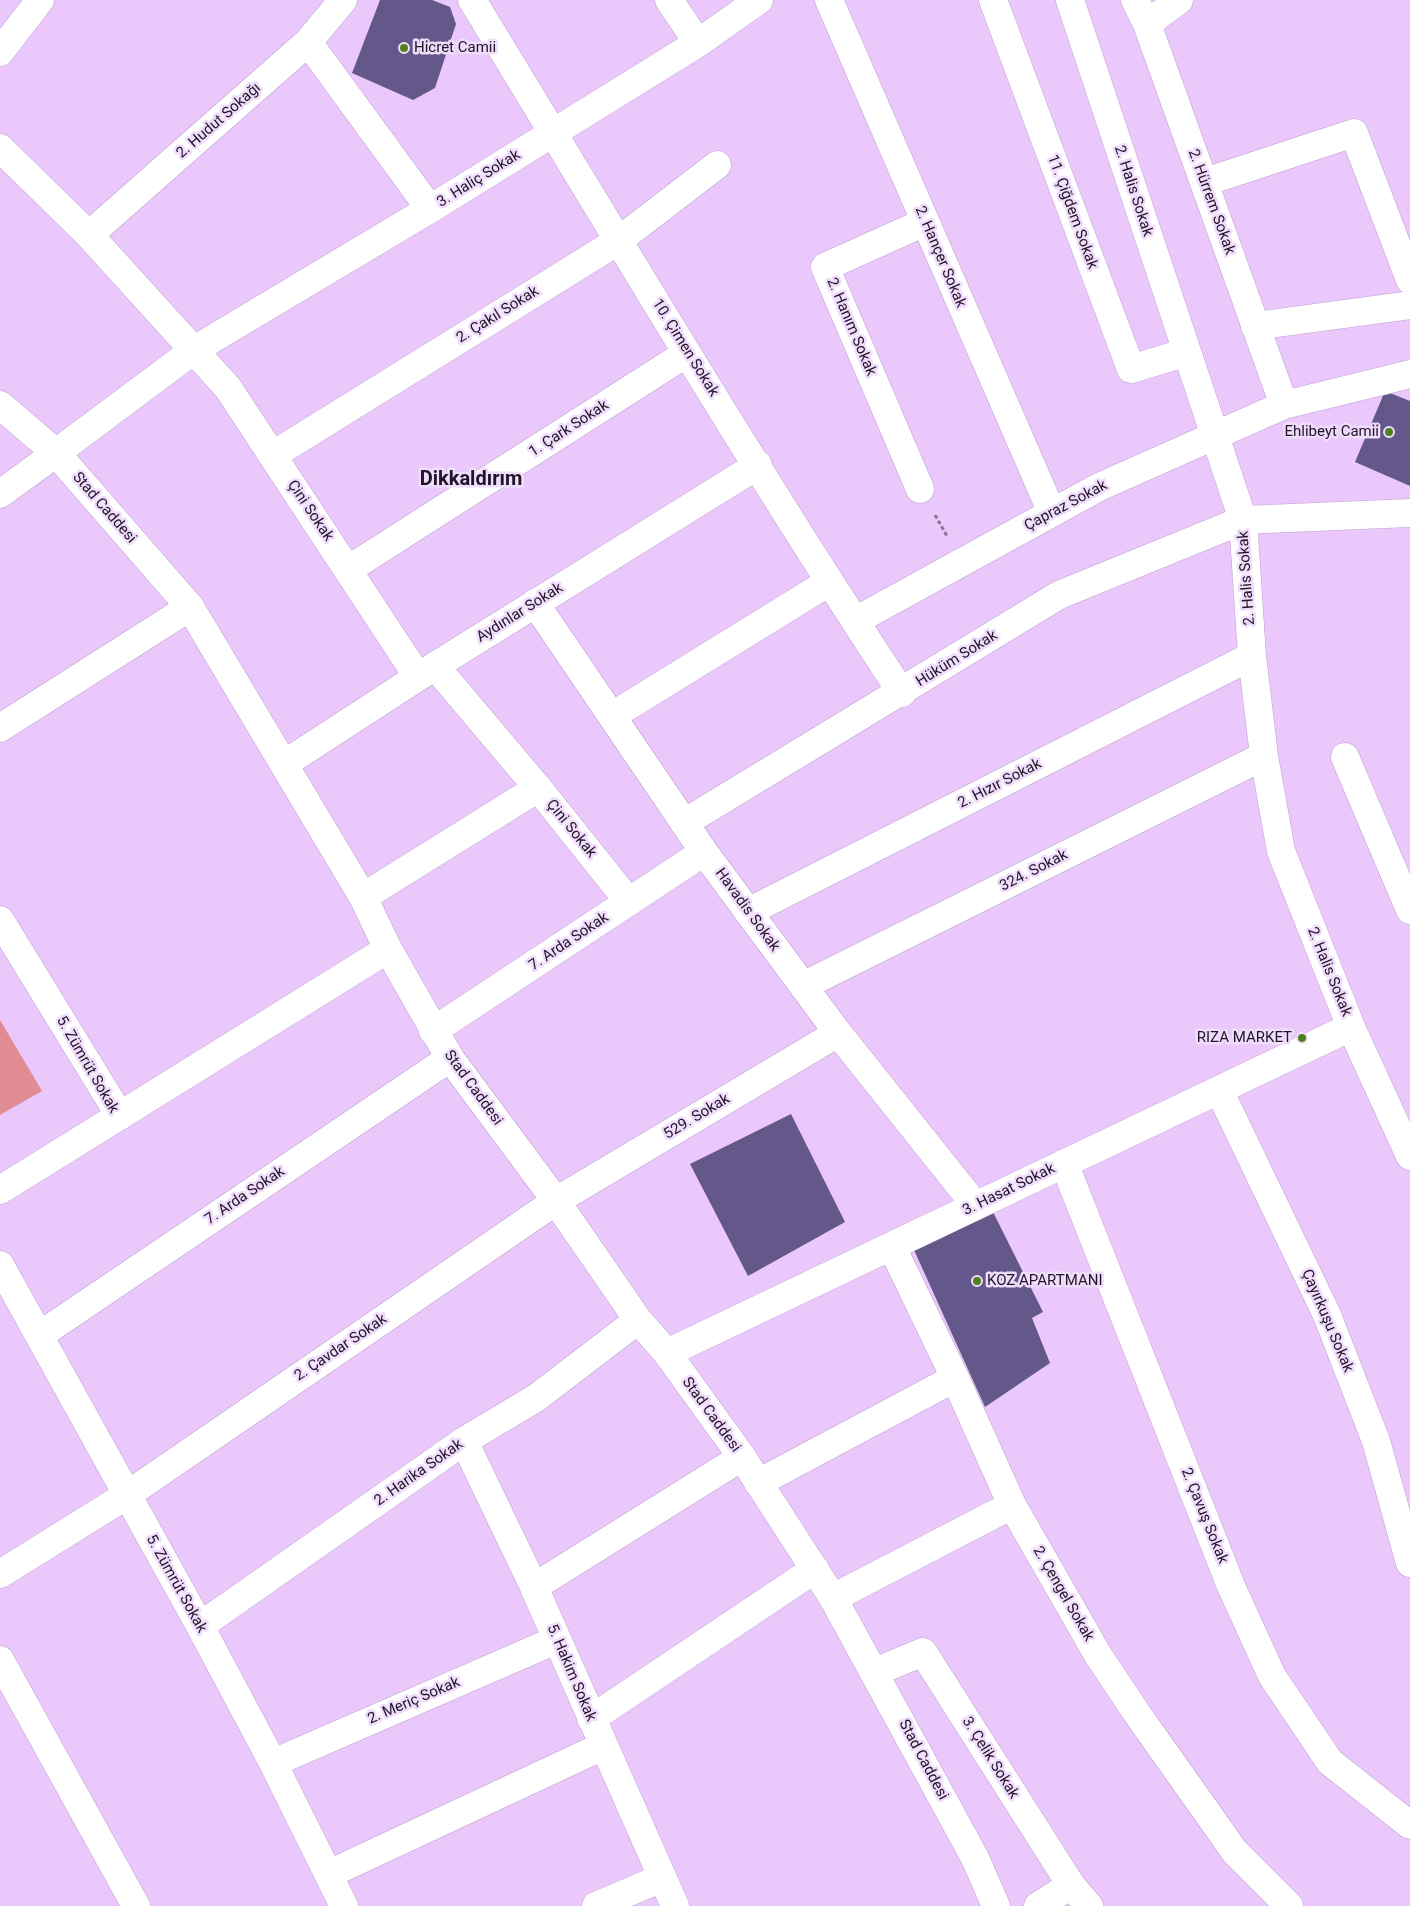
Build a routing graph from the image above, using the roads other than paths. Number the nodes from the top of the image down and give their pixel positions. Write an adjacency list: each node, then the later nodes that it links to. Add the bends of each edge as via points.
1 (40, 0): 13 (street)
2 (342, 0): 11 (street, 2. Hudut Sokağı)
3 (472, 0): 14 (street, 10. Çimen Sokak)
4 (669, 0): 12 (street)
5 (759, 0): 12 (street, 3. Haliç Sokak)
6 (829, 0): 19 (street, 2. Hançer Sokak)
7 (993, 0): 26 (street, 11. Çiğdem Sokak, via 1130,369)
8 (1070, 0): 26 (street, 2. Halis Sokak)
9 (1179, 0): 10 (street)
10 (1141, 12): 17 (street, 2. Hürrem Sokak)
11 (308, 42): 18 (street); 20 (street, 2. Hudut Sokağı)
12 (698, 43): 14 (street, 3. Haliç Sokak)
13 (0, 52)
14 (553, 132): 18 (street, 3. Haliç Sokak); 21 (street, 10. Çimen Sokak)
15 (0, 148): 20 (street)
16 (717, 165): 21 (street, 2. Çakıl Sokak)
17 (1205, 182): 22 (street, via 1354,134); 24 (street, 2. Hürrem Sokak)
18 (430, 209): 25 (street, 3. Haliç Sokak)
19 (925, 222): 35 (street, 2. Hanım Sokak, via 825,267); 37 (street, 2. Hançer Sokak)
20 (88, 235): 25 (street)
21 (618, 241): 27 (street, 10. Çimen Sokak); 33 (street, 2. Çakıl Sokak)
22 (1410, 280)
23 (1410, 305): 24 (street)
24 (1255, 326): 30 (street, 2. Hürrem Sokak)
25 (194, 350): 32 (street); 33 (street, Çini Sokak, via 228,388)
26 (1187, 352): 31 (street, 2. Halis Sokak)
27 (688, 353): 34 (street, 10. Çimen Sokak); 40 (street, 1. Çark Sokak)
28 (1410, 374): 30 (street, Çapraz Sokak)
29 (0, 405): 32 (street, Stad Caddesi)
30 (1284, 406): 31 (street, Çapraz Sokak)
31 (1215, 436): 37 (street, Çapraz Sokak, via 1099,488); 39 (street, 2. Halis Sokak)
32 (56, 452): 36 (street); 43 (street, Stad Caddesi)
33 (273, 455): 40 (street, Çini Sokak)
34 (758, 465): 41 (street, 10. Çimen Sokak); 42 (street, Aydınlar Sokak)
35 (920, 489)
36 (0, 494)
37 (1052, 513): 44 (street, Çapraz Sokak)
38 (1410, 513): 39 (street, Hüküm Sokak)
39 (1243, 520): 45 (street, 2. Halis Sokak); 47 (street, Hüküm Sokak, via 1060,595)
40 (350, 569): 46 (street, Çini Sokak)
41 (830, 582): 44 (street, 10. Çimen Sokak); 48 (street)
42 (535, 603): 46 (street, Aydınlar Sokak); 48 (street, Havadis Sokak)
43 (190, 607): 49 (street); 52 (street, Stad Caddesi)
44 (855, 621): 47 (street, 10. Çimen Sokak)
45 (1252, 656): 50 (street, 2. Halis Sokak); 59 (street, 2. Hızır Sokak)
46 (426, 672): 52 (street, Aydınlar Sokak); 53 (street, Çini Sokak)
47 (902, 693): 54 (street, Hüküm Sokak)
48 (612, 716): 54 (street, Havadis Sokak)
49 (0, 728)
50 (1264, 756): 62 (street, 324. Sokak); 63 (street, 2. Halis Sokak, via 1281,851)
51 (1345, 757): 58 (street)
52 (284, 764): 56 (street, Stad Caddesi)
53 (538, 788): 56 (street); 57 (street, Çini Sokak)
54 (684, 823): 55 (street, Havadis Sokak)
55 (704, 852): 57 (street, 7. Arda Sokak); 59 (street, Havadis Sokak)
56 (363, 897): 61 (street, Stad Caddesi)
57 (629, 902): 64 (street, 7. Arda Sokak)
58 (1410, 910)
59 (748, 912): 62 (street, Havadis Sokak)
60 (0, 920): 68 (street, 5. Zümrüt Sokak)
61 (388, 949): 64 (street, Stad Caddesi); 68 (street)
62 (803, 986): 65 (street, Havadis Sokak)
63 (1351, 1027): 67 (street, 3. Hasat Sokak); 69 (street, 2. Halis Sokak)
64 (433, 1032): 66 (street, Stad Caddesi)
65 (838, 1033): 72 (street, 529. Sokak); 73 (street, Havadis Sokak)
66 (450, 1058): 72 (street, Stad Caddesi); 77 (street, 7. Arda Sokak)
67 (1219, 1090): 70 (street, 3. Hasat Sokak); 85 (street, Çayırkuşu Sokak, via 1327,1315 1376,1441)
68 (120, 1116): 71 (street, 5. Zümrüt Sokak)
69 (1408, 1144)
70 (1064, 1162): 73 (street, 3. Hasat Sokak); 97 (street, 2. Çavuş Sokak, via 1231,1586 1272,1676 1330,1762)
71 (0, 1190)
72 (556, 1201): 76 (street, Stad Caddesi); 83 (street, 2. Çavdar Sokak)
73 (976, 1206): 74 (street, 3. Hasat Sokak)
74 (892, 1247): 78 (street, 3. Hasat Sokak); 79 (street, 2. Çengel Sokak)
75 (0, 1265): 77 (street, 5. Zümrüt Sokak)
76 (638, 1320): 78 (street, Stad Caddesi); 80 (street, 2. Harika Sokak, via 536,1398)
77 (40, 1335): 83 (street, 5. Zümrüt Sokak)
78 (667, 1353): 81 (street, Stad Caddesi)
79 (955, 1378): 82 (street); 84 (street, 2. Çengel Sokak)
80 (464, 1441): 88 (street, 5. Hakim Sokak); 90 (street, 2. Harika Sokak)
81 (742, 1457): 82 (street, Stad Caddesi); 88 (street)
82 (758, 1483): 86 (street, Stad Caddesi)
83 (127, 1495): 87 (street, 2. Çavdar Sokak); 90 (street, 5. Zümrüt Sokak)
84 (1012, 1505): 89 (street); 108 (street, 2. Çengel Sokak, via 1098,1655 1138,1715 1235,1852)
85 (1410, 1562)
86 (814, 1569): 89 (street, Stad Caddesi); 94 (street)
87 (0, 1574)
88 (534, 1587): 91 (street, 5. Hakim Sokak)
89 (833, 1598): 93 (street, Stad Caddesi)
90 (200, 1626): 96 (street, 5. Zümrüt Sokak)
91 (556, 1640): 94 (street, 5. Hakim Sokak); 96 (street, 2. Meriç Sokak)
92 (0, 1660): 101 (street)
93 (875, 1672): 100 (street, 3. Çelik Sokak, via 922,1652); 105 (street, Stad Caddesi, via 975,1858)
94 (591, 1719): 95 (street, 5. Hakim Sokak)
95 (603, 1746): 98 (street); 99 (street, 5. Hakim Sokak)
96 (273, 1763): 98 (street, 5. Zümrüt Sokak)
97 (1410, 1825)
98 (329, 1874): 102 (street, 5. Zümrüt Sokak)
99 (662, 1878): 103 (street); 104 (street, 5. Hakim Sokak)
100 (1071, 1884): 106 (street); 107 (street, 3. Çelik Sokak)
101 (136, 1906)
102 (344, 1906)
103 (596, 1906)
104 (675, 1906)
105 (996, 1906)
106 (1038, 1906)
107 (1089, 1906)
108 (1289, 1906)

